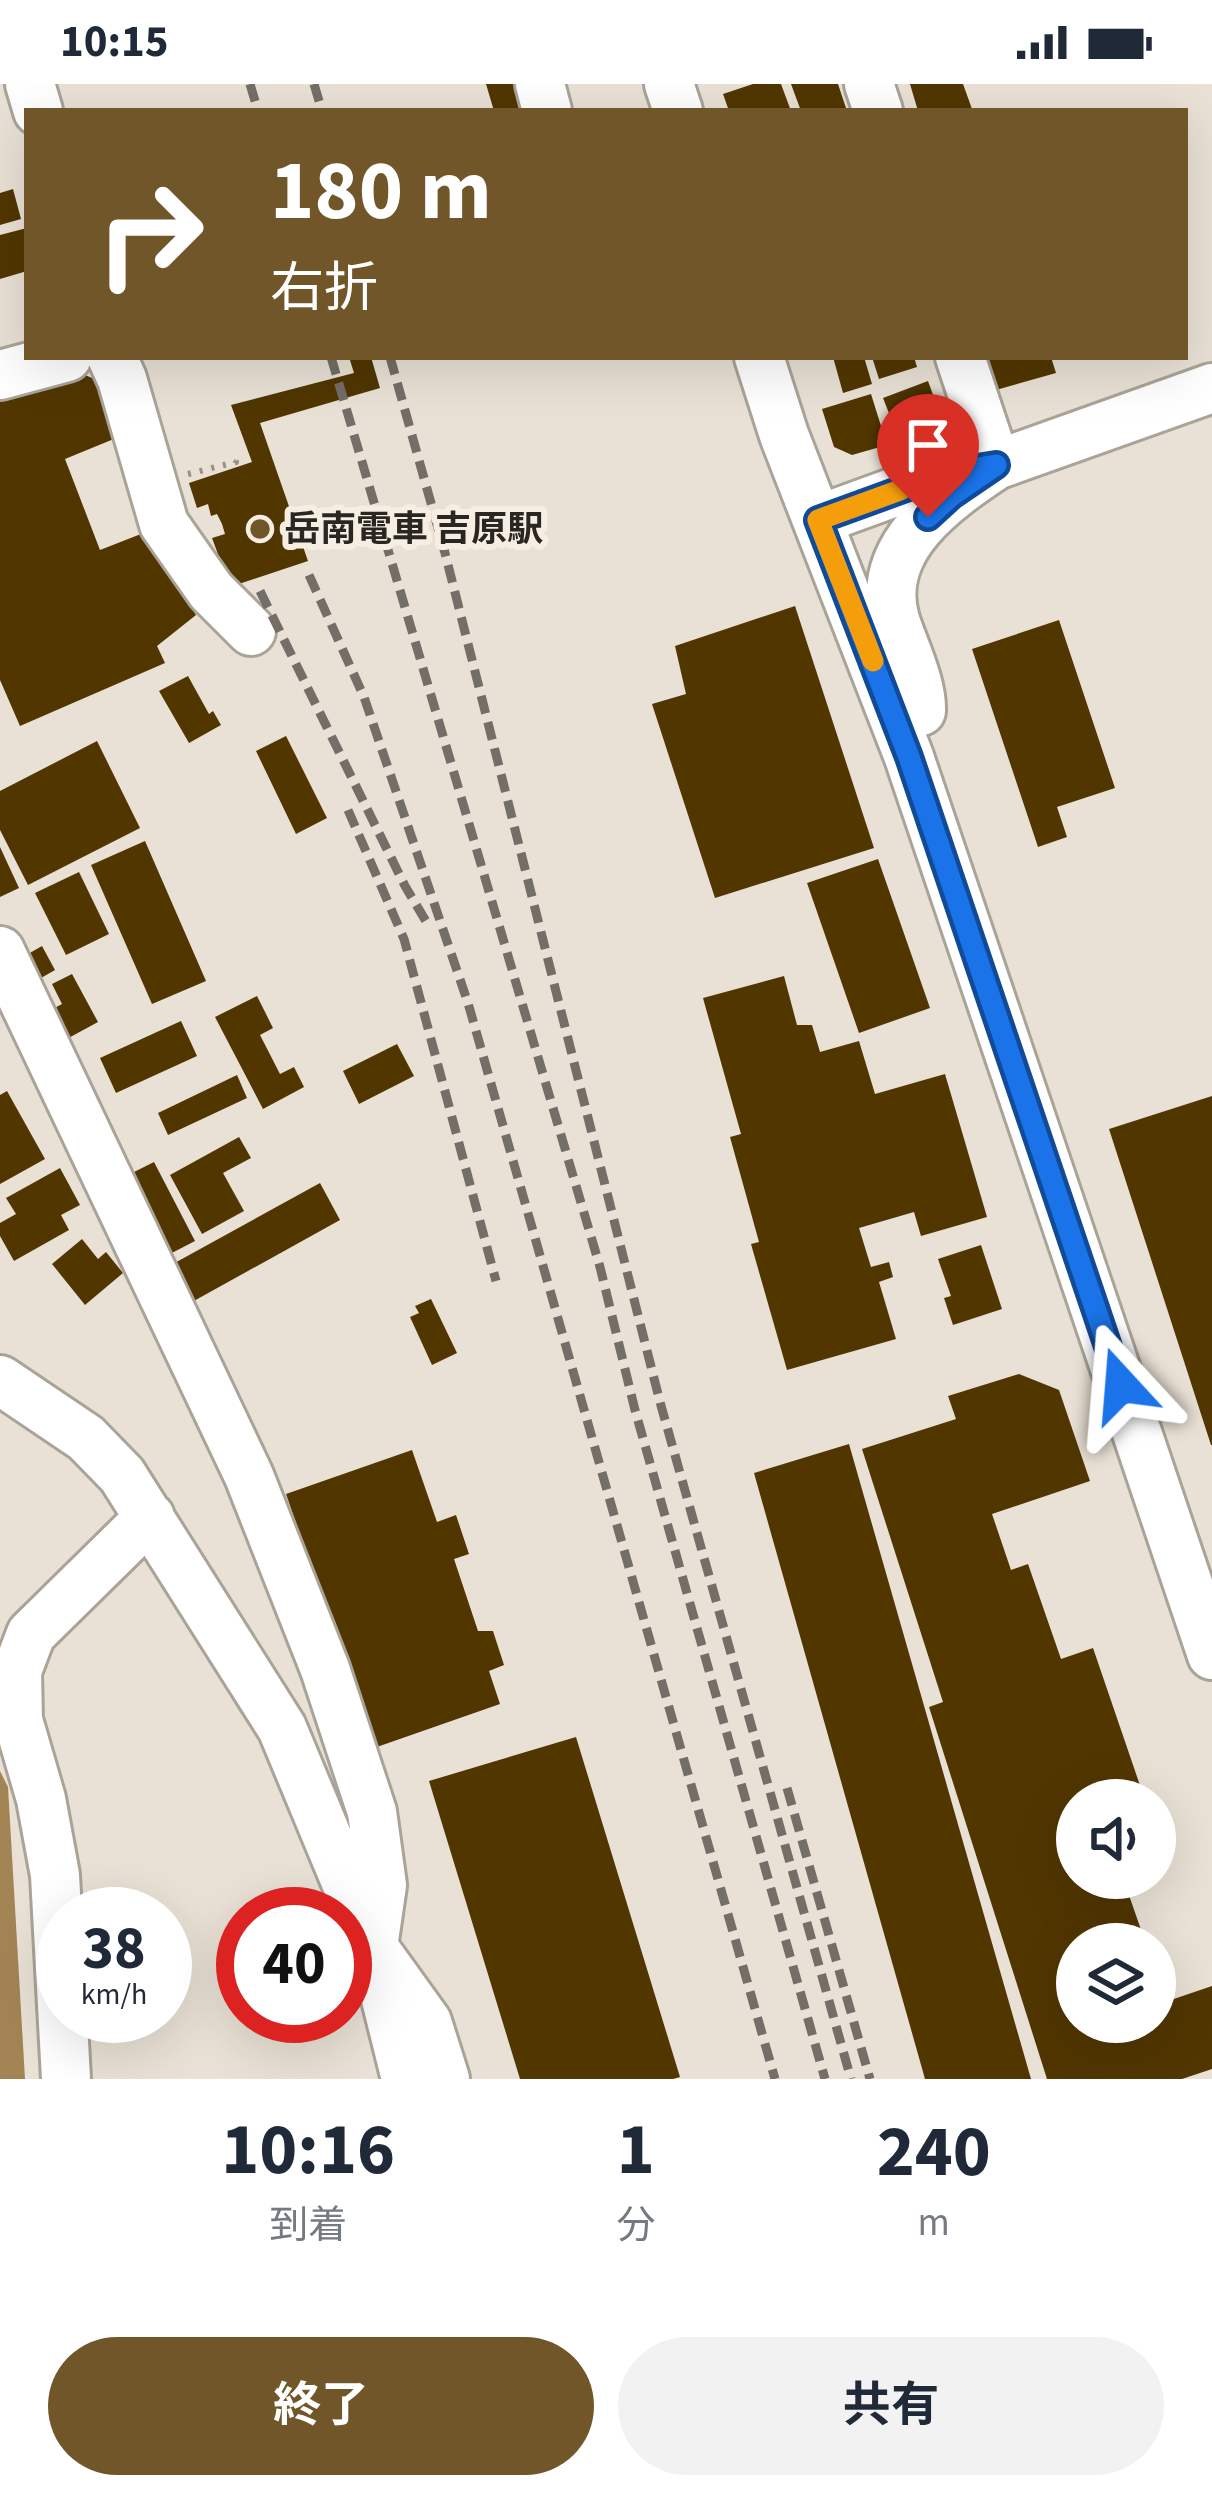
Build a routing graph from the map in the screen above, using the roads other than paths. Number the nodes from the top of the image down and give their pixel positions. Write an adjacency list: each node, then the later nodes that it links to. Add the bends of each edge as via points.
1 (56, 360): 5 (street)
2 (113, 360): 9 (street, via 164,524)
3 (760, 360): 8 (street)
4 (961, 360): 7 (street)
5 (0, 375)
6 (1212, 388): 7 (street)
7 (996, 465): 8 (street, via 947,473); 10 (street, via 912,533 896,571 893,613 922,706)
8 (818, 520): 10 (street)
9 (251, 631)
10 (909, 757): 14 (street)
11 (0, 951): 15 (street, via 249,1476 325,1669 372,1812 382,1885)
12 (0, 1380): 13 (street, via 86,1438)
13 (150, 1517): 15 (street, via 282,1728); 16 (street, via 31,1634 17,1671 18,1720 55,1875)
14 (1212, 1654)
15 (373, 1947): 17 (street); 18 (street, via 427,2021)
16 (65, 2079)
17 (406, 2079)
18 (445, 2079)

